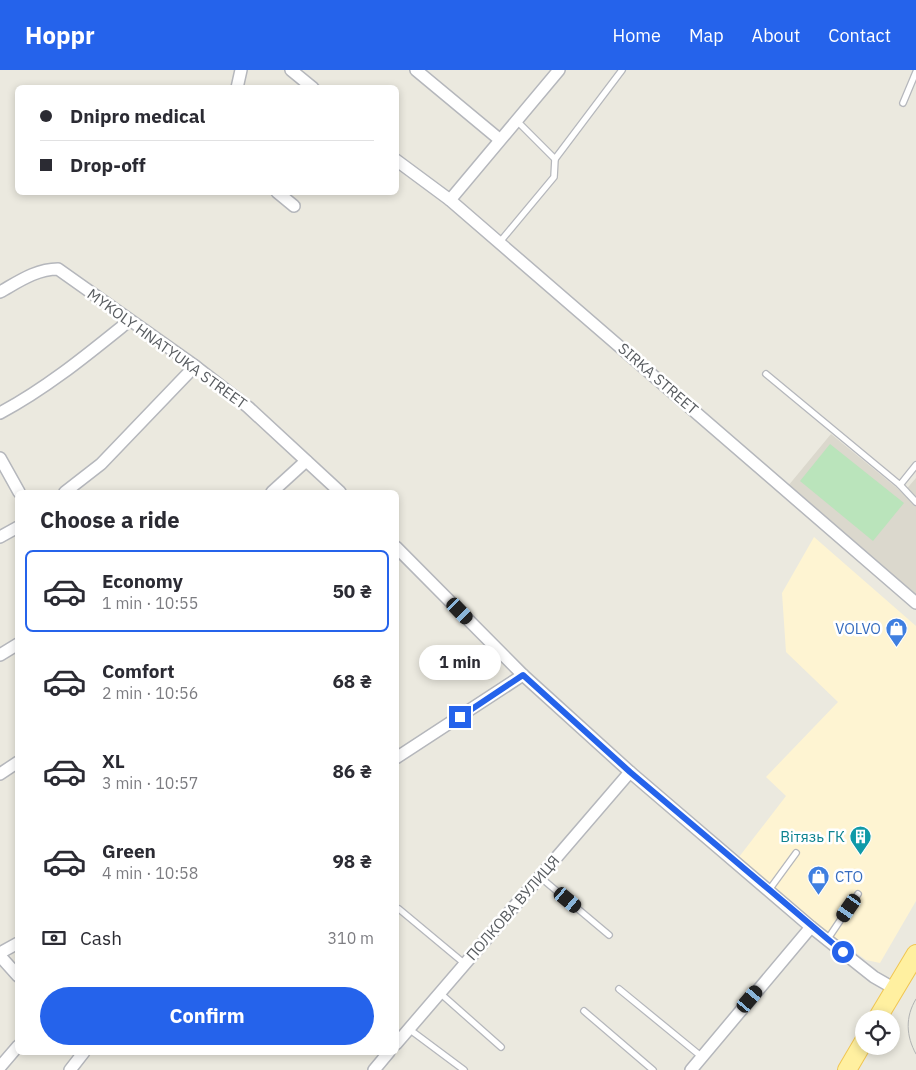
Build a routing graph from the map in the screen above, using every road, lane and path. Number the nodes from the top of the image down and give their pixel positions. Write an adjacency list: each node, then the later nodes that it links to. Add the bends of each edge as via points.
1 (241, 70): 7 (street)
2 (291, 70): 8 (street)
3 (416, 70): 11 (street)
4 (559, 70): 10 (street)
5 (622, 70): 12 (lane)
6 (916, 72): 9 (lane)
7 (238, 85)
8 (309, 85)
9 (903, 102)
10 (516, 120): 11 (street); 12 (lane)
11 (499, 139): 15 (street)
12 (556, 159): 17 (lane, via 554,178)
13 (399, 162): 15 (street, SIRKA STREET)
14 (281, 195): 16 (street)
15 (450, 200): 17 (street, SIRKA STREET)
16 (294, 206)
17 (499, 243): 35 (street, SIRKA STREET)
18 (0, 292): 19 (street, MYKOLY HNATYUKA STREET, via 36,273 58,269)
19 (129, 321): 20 (street, MYKOLY HNATYUKA STREET); 22 (street, via 68,370 27,399)
20 (195, 366): 24 (street, MYKOLY HNATYUKA STREET, via 248,407); 28 (street, via 101,464)
21 (766, 374): 26 (lane)
22 (0, 413)
23 (0, 458): 27 (street)
24 (306, 461): 29 (street); 30 (street, MYKOLY HNATYUKA STREET)
25 (916, 465): 26 (lane)
26 (900, 485): 31 (lane)
27 (18, 490)
28 (68, 490)
29 (274, 490)
30 (338, 490)
31 (916, 502)
32 (15, 529): 33 (street)
33 (0, 537)
34 (399, 550): 38 (street)
35 (916, 603)
36 (15, 646): 37 (street)
37 (0, 655)
38 (523, 675): 39 (street); 41 (street)
39 (399, 756)
40 (15, 764): 42 (street)
41 (630, 772): 44 (street, ПОЛКОВА ВУЛИЦЯ); 45 (street)
42 (0, 774)
43 (796, 853): 45 (lane)
44 (540, 876): 49 (lane); 54 (street, ПОЛКОВА ВУЛИЦЯ)
45 (769, 890): 48 (street)
46 (858, 894): 50 (lane)
47 (399, 909): 54 (lane)
48 (811, 927): 50 (street); 68 (street)
49 (609, 935)
50 (827, 940): 57 (street, via 874,977)
51 (15, 945): 52 (street)
52 (0, 954): 55 (street)
53 (916, 954): 57 (main road)
54 (465, 964): 58 (street, ПОЛКОВА ВУЛИЦЯ)
55 (15, 972)
56 (619, 989): 68 (lane)
57 (895, 989): 59 (main road)
58 (440, 993): 61 (street, ПОЛКОВА ВУЛИЦЯ); 63 (lane)
59 (882, 1010)
60 (584, 1011): 73 (lane)
61 (409, 1029): 62 (street, ПОЛКОВА ВУЛИЦЯ); 72 (lane)
62 (399, 1041)
63 (501, 1047)
64 (15, 1050): 69 (street)
65 (82, 1055): 70 (street)
66 (386, 1055): 71 (street)
67 (856, 1055): 75 (main road)
68 (702, 1057): 74 (street)
69 (0, 1068)
70 (70, 1070)
71 (374, 1070)
72 (464, 1070)
73 (653, 1070)
74 (691, 1070)
75 (847, 1070)

